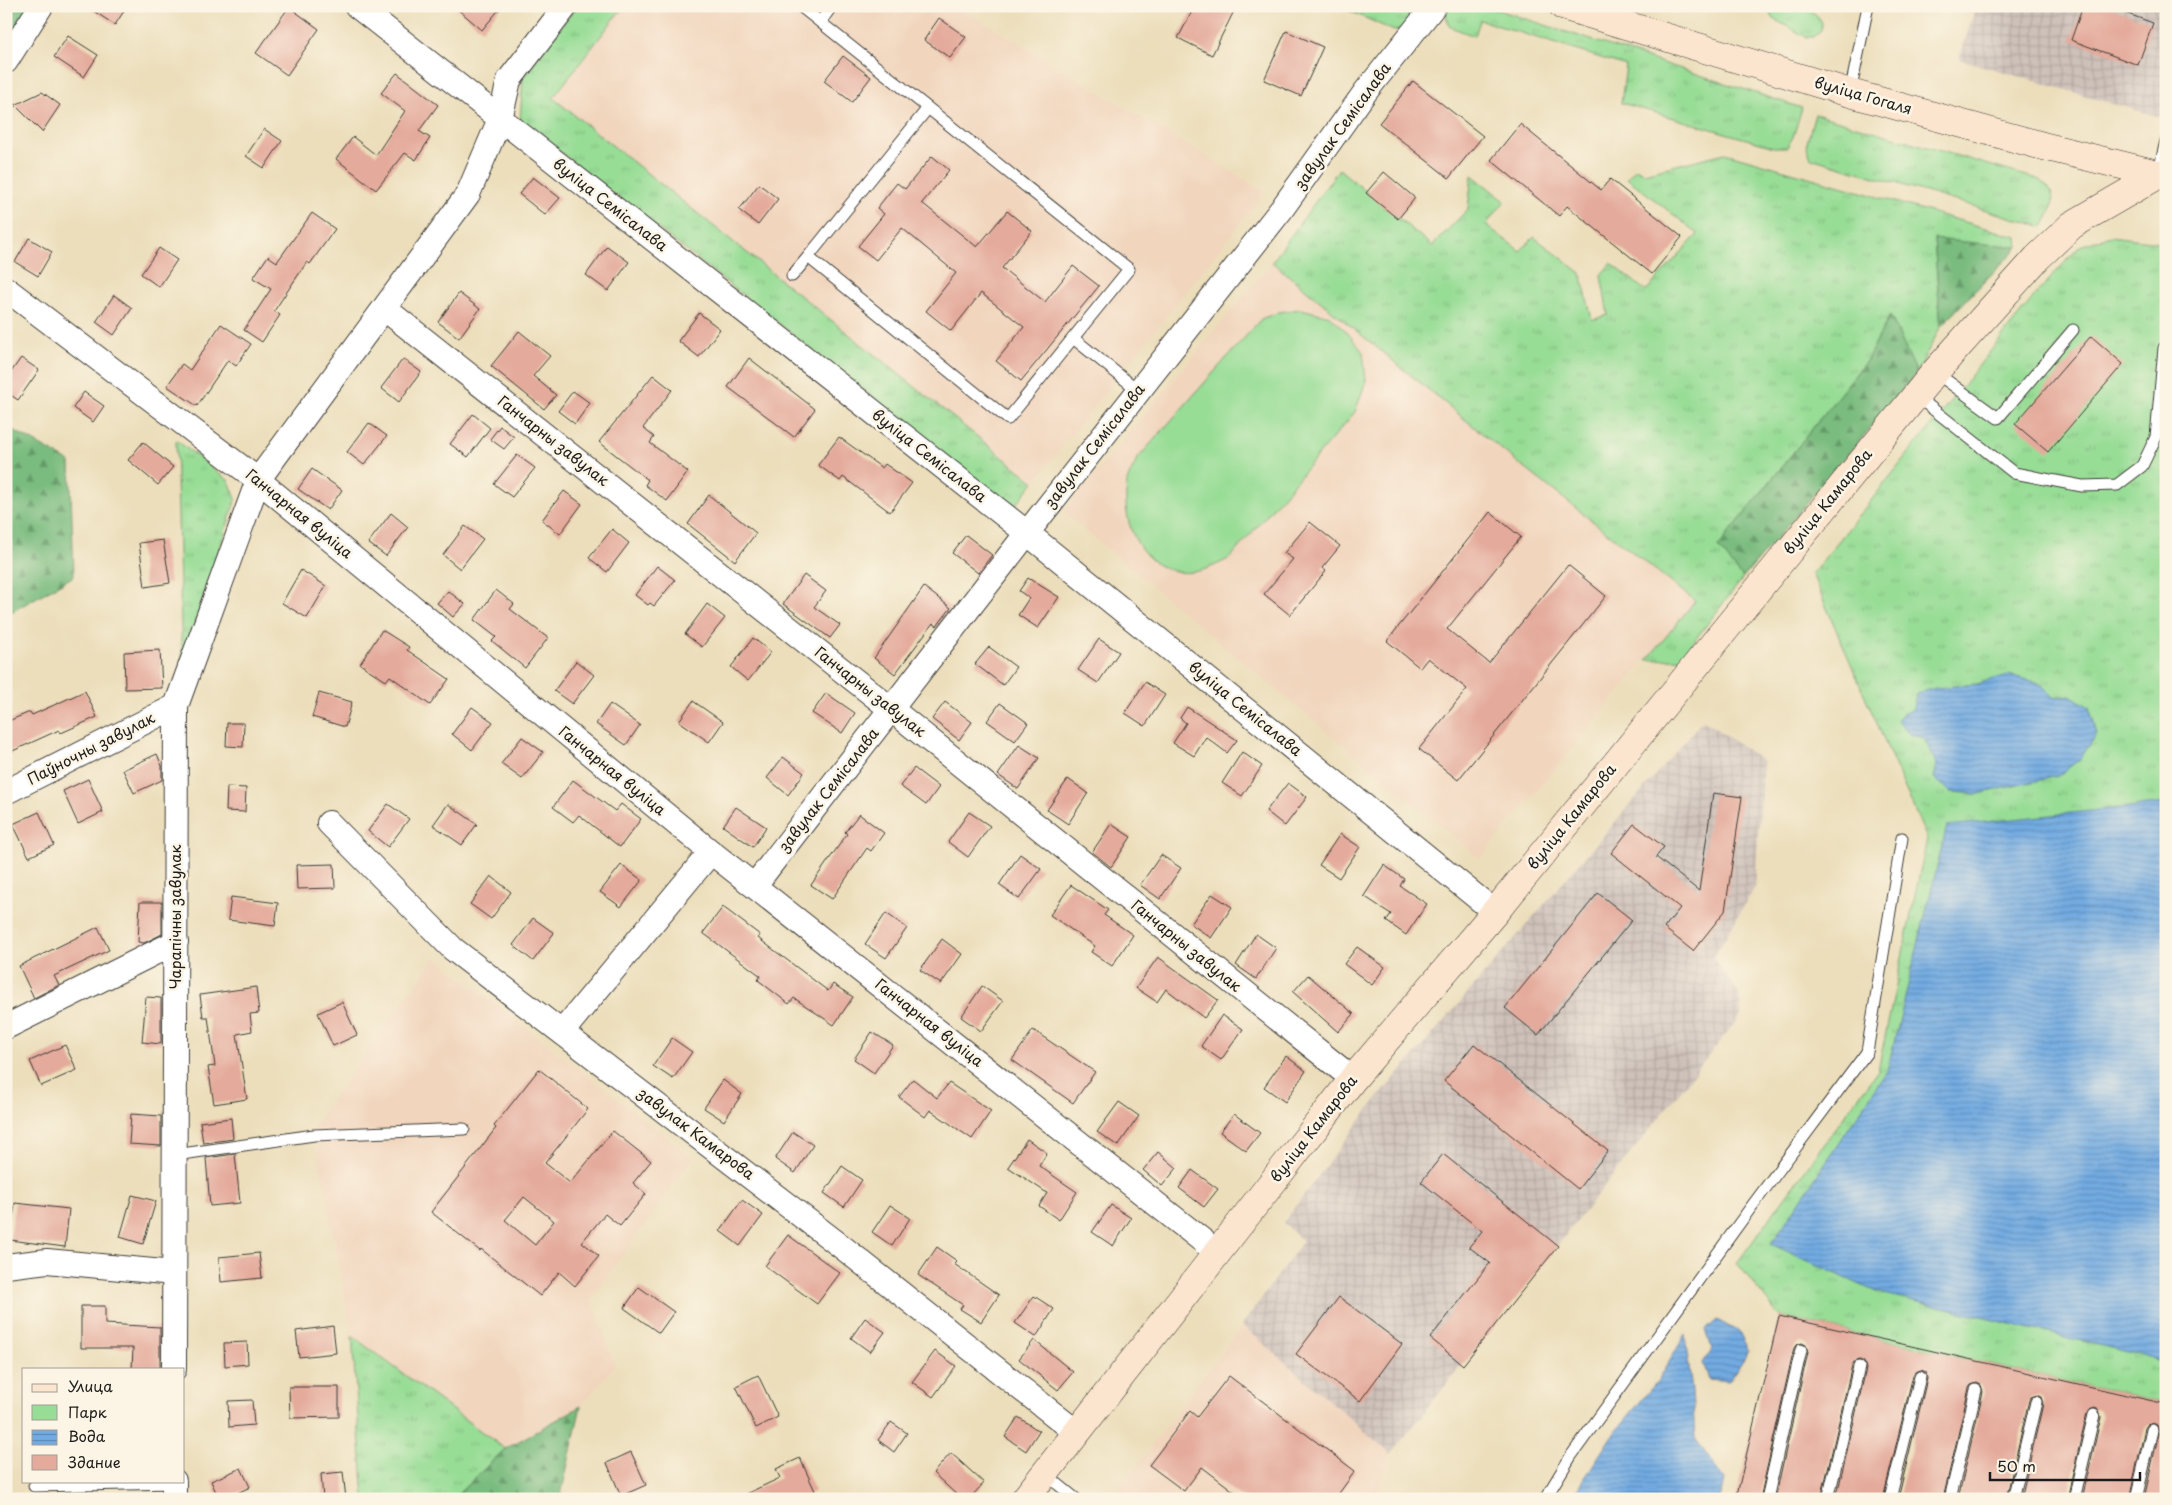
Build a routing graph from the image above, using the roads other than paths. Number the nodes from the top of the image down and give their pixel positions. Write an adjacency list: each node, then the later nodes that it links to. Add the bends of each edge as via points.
1 (41, 6): 10 (street)
2 (357, 6): 13 (street, вуліца Семісалава)
3 (566, 6): 13 (street, via 509,80)
4 (800, 6): 9 (lane)
5 (832, 6): 9 (lane)
6 (1434, 6): 24 (street, завулак Семісалава, via 1366,90 1281,210)
7 (1563, 6): 11 (street, вуліца Гогаля)
8 (1868, 6): 11 (lane)
9 (820, 21): 12 (lane)
10 (6, 61)
11 (1850, 93): 15 (street, вуліца Гогаля)
12 (928, 108): 16 (lane); 21 (lane, via 1129,269)
13 (500, 119): 19 (street, via 468,194); 28 (street, вуліца Семісалава)
14 (2166, 141): 15 (lane)
15 (2162, 176): 23 (street, вуліца Камарова, via 2072,225 2037,258)
16 (808, 257): 17 (lane); 21 (lane, via 1008,418)
17 (792, 276)
18 (6, 290): 27 (street, Ганчарная вуліца)
19 (385, 309): 27 (street); 30 (street, Ганчарны завулак)
20 (2073, 330): 23 (lane, via 1998,418)
21 (1074, 338): 24 (lane)
22 (2166, 348): 26 (lane)
23 (1934, 372): 25 (street, вуліца Камарова)
24 (1139, 391): 28 (street, завулак Семісалава)
25 (1915, 395): 26 (lane, via 2014,474 2082,486 2117,485 2142,466); 36 (street, вуліца Камарова)
26 (2161, 438)
27 (258, 480): 29 (street, Чарапічны завулак); 34 (street, Ганчарная вуліца)
28 (1027, 533): 30 (street, завулак Семісалава); 36 (street, вуліца Семісалава)
29 (176, 706): 31 (street, Паўночны завулак); 37 (street, Чарапічны завулак)
30 (892, 709): 35 (street, завулак Семісалава); 40 (street, Ганчарны завулак)
31 (6, 792)
32 (328, 823): 39 (street, завулак Камарова, via 453,949)
33 (1902, 838): 60 (lane, via 1867,1052 1571,1456)
34 (710, 852): 35 (street, Ганчарная вуліца); 39 (street)
35 (755, 885): 43 (street, Ганчарная вуліца)
36 (1495, 912): 40 (street, вуліца Камарова)
37 (176, 942): 38 (street); 42 (street, Чарапічны завулак)
38 (6, 1027)
39 (562, 1032): 54 (street, завулак Камарова)
40 (1353, 1080): 43 (street, вуліца Камарова)
41 (464, 1129): 42 (lane, via 314,1135)
42 (175, 1154): 45 (street, Чарапічны завулак)
43 (1218, 1252): 54 (street, вуліца Камарова)
44 (6, 1266): 45 (street, via 47,1261)
45 (174, 1274): 48 (street, Чарапічны завулак)
46 (1801, 1350): 61 (lane)
47 (1859, 1367): 62 (lane)
48 (174, 1368)
49 (1920, 1377): 63 (lane)
50 (1976, 1390): 64 (lane)
51 (2036, 1402): 65 (lane)
52 (2094, 1415): 66 (lane)
53 (2152, 1430): 67 (lane)
54 (1076, 1432): 55 (street, вуліца Камарова)
55 (1044, 1473): 58 (street, вуліца Камарова); 59 (lane)
56 (34, 1486): 57 (lane)
57 (174, 1488)
58 (1025, 1499)
59 (1076, 1499)
60 (1545, 1499)
61 (1767, 1499)
62 (1828, 1499)
63 (1890, 1499)
64 (1950, 1499)
65 (2012, 1499)
66 (2074, 1499)
67 (2136, 1499)

